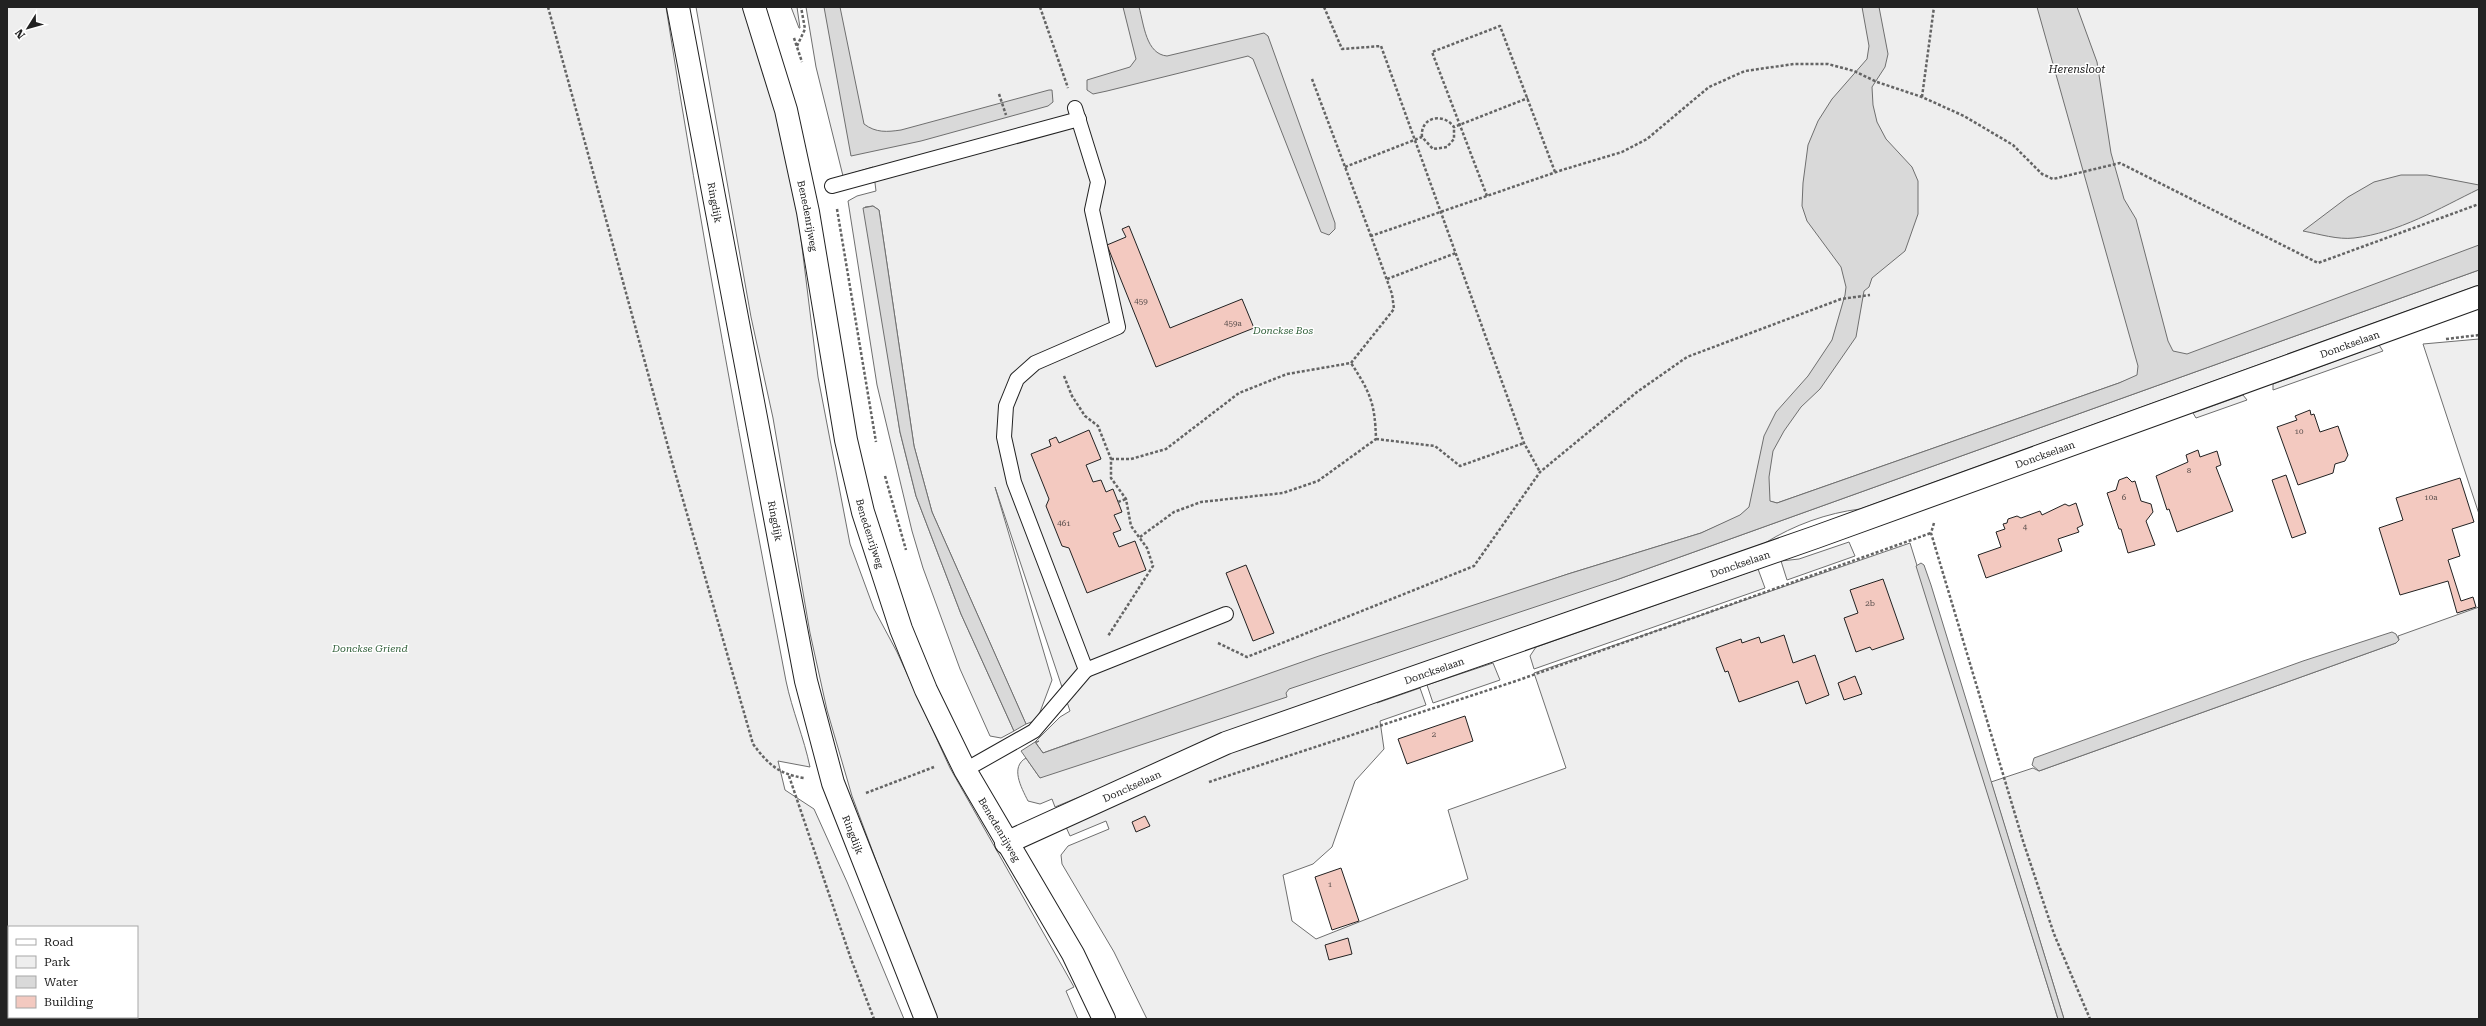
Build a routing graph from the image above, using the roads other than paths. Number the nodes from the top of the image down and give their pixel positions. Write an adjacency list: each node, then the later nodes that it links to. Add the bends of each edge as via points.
1 (678, 7): 9 (street, Ringdijk, via 806,681 833,782)
2 (754, 7): 7 (street, Benedenrijweg, via 786,110 808,212 846,440 863,512 901,629 926,690)
3 (832, 186): 6 (lane, via 1077,114 1098,182 1092,210 1118,327 1035,363 1016,379 1006,406 1004,437 1014,482)
4 (2479, 297): 8 (street, Donckselaan, via 1816,537 1226,743)
5 (1226, 614): 6 (lane)
6 (1086, 670): 7 (lane, via 1034,731)
7 (966, 770): 8 (street, Benedenrijweg)
8 (1006, 843): 10 (street, Benedenrijweg, via 1073,954)
9 (926, 1019)
10 (1104, 1019)

